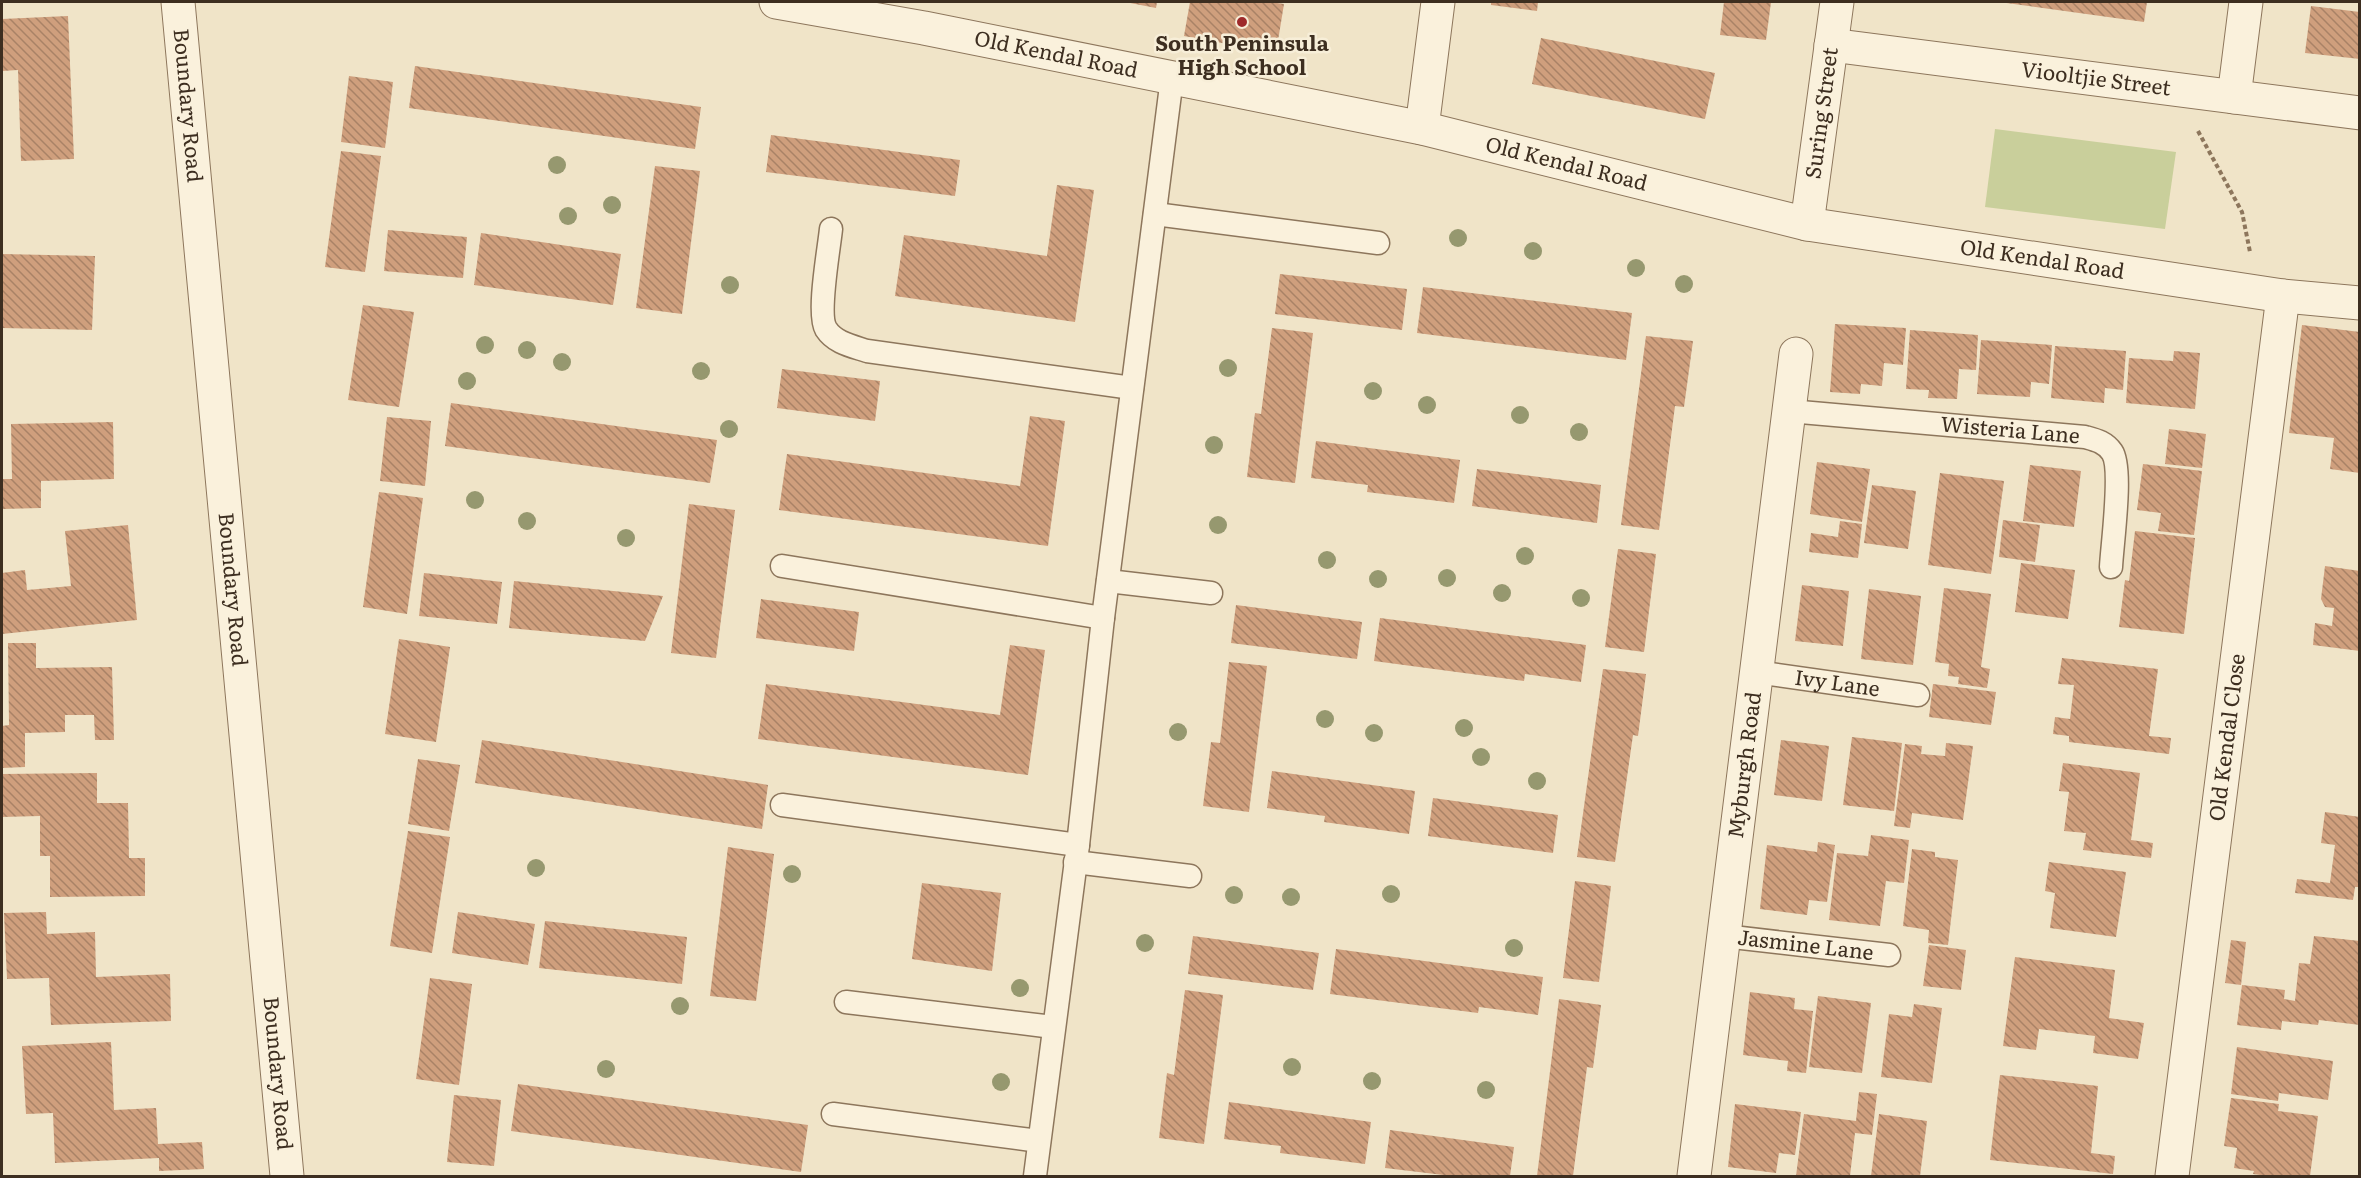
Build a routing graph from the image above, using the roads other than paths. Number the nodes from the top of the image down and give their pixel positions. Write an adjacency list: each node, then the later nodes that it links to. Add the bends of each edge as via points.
1 (178, 2): 36 (street, Boundary Road)
2 (776, 2): 7 (street, Old Kendal Road)
3 (1438, 2): 10 (street)
4 (1837, 2): 6 (street, Suring Street)
5 (2246, 2): 8 (street)
6 (1831, 45): 8 (street, Viooltjie Street); 12 (street, Suring Street)
7 (1172, 78): 10 (street, Old Kendal Road); 11 (lane)
8 (2234, 97): 9 (street, Viooltjie Street)
9 (2360, 113)
10 (1422, 128): 12 (street, Old Kendal Road)
11 (1155, 214): 14 (lane); 18 (lane)
12 (1807, 224): 15 (street, Old Kendal Road)
13 (831, 229): 18 (lane, via 822,309 825,328 838,341 867,351)
14 (1378, 243)
15 (2283, 296): 16 (street, Old Kendal Road); 39 (street, Old Kendal Close)
16 (2360, 303)
17 (1796, 354): 19 (street, Myburgh Road)
18 (1132, 388): 22 (lane)
19 (1789, 411): 21 (lane, Wisteria Lane, via 2085,437 2104,442 2114,454 2117,476); 25 (street, Myburgh Road)
20 (782, 566): 24 (lane)
21 (2111, 567)
22 (1108, 580): 23 (lane); 24 (lane)
23 (1211, 593)
24 (1103, 618): 28 (lane)
25 (1756, 672): 26 (lane, Ivy Lane); 30 (street, Myburgh Road)
26 (1918, 695)
27 (782, 805): 28 (lane)
28 (1076, 854): 29 (lane); 33 (lane)
29 (1190, 876)
30 (1724, 936): 31 (lane, Jasmine Lane); 38 (street, Myburgh Road)
31 (1889, 955)
32 (846, 1002): 33 (lane)
33 (1053, 1027): 35 (lane)
34 (833, 1114): 35 (lane)
35 (1039, 1141): 37 (lane)
36 (287, 1176)
37 (1035, 1176)
38 (1694, 1176)
39 (2172, 1176)

